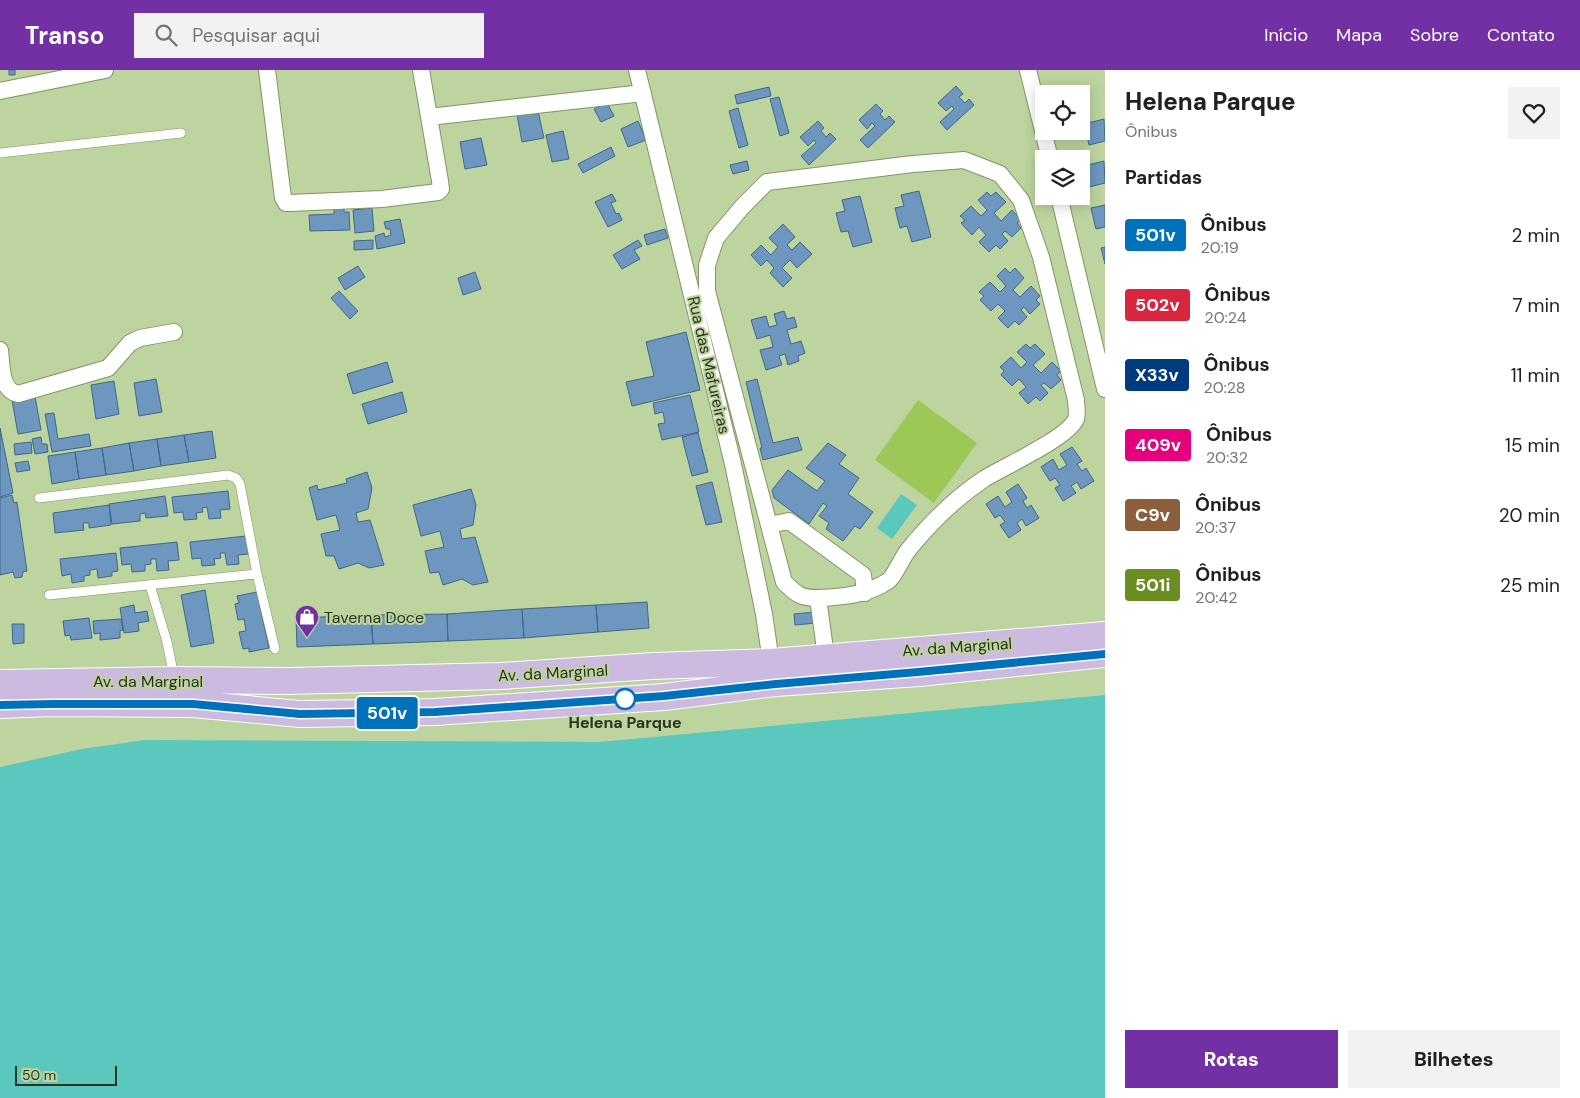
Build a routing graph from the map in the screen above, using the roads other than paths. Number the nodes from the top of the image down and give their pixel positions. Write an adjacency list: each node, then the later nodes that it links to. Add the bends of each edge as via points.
1 (266, 70): 8 (street, via 286,203 382,200 438,192 441,189)
2 (421, 70): 8 (street)
3 (637, 70): 7 (street, Rua das Mafureiras)
4 (1028, 70): 10 (street)
5 (97, 71): 6 (street)
6 (0, 90)
7 (643, 93): 8 (street); 27 (street, Rua das Mafureiras, via 732,464)
8 (429, 117)
9 (181, 133): 11 (lane)
10 (1048, 150)
11 (0, 153)
12 (1061, 205): 15 (street)
13 (174, 332): 14 (street, via 130,343 108,368 18,394 12,393 5,385)
14 (0, 350)
15 (1105, 389)
16 (39, 498): 18 (lane, via 228,475 240,484)
17 (769, 525): 20 (street, via 789,521 863,575); 20 (street, via 707,291 707,265 716,238 767,182 964,160 1000,174 1021,200 1041,257 1074,391 1076,418 1066,432 953,501 924,530 890,580); 22 (street, via 784,582 796,594)
18 (257, 574): 19 (lane); 24 (lane)
19 (150, 585): 21 (lane); 28 (lane, via 167,642)
20 (865, 593): 22 (street)
21 (49, 594)
22 (818, 598): 26 (street)
23 (1105, 635): 26 (main road, Av. da Marginal)
24 (276, 649)
25 (1105, 654): 27 (main road, Av. da Marginal, via 918,672)
26 (826, 657): 27 (main road, Av. da Marginal)
27 (774, 673): 28 (main road, Av. da Marginal, via 653,666 501,676); 30 (main road, Av. da Marginal, via 664,696 435,712 300,714 193,704)
28 (174, 680): 29 (main road, Av. da Marginal)
29 (0, 683)
30 (0, 705)

